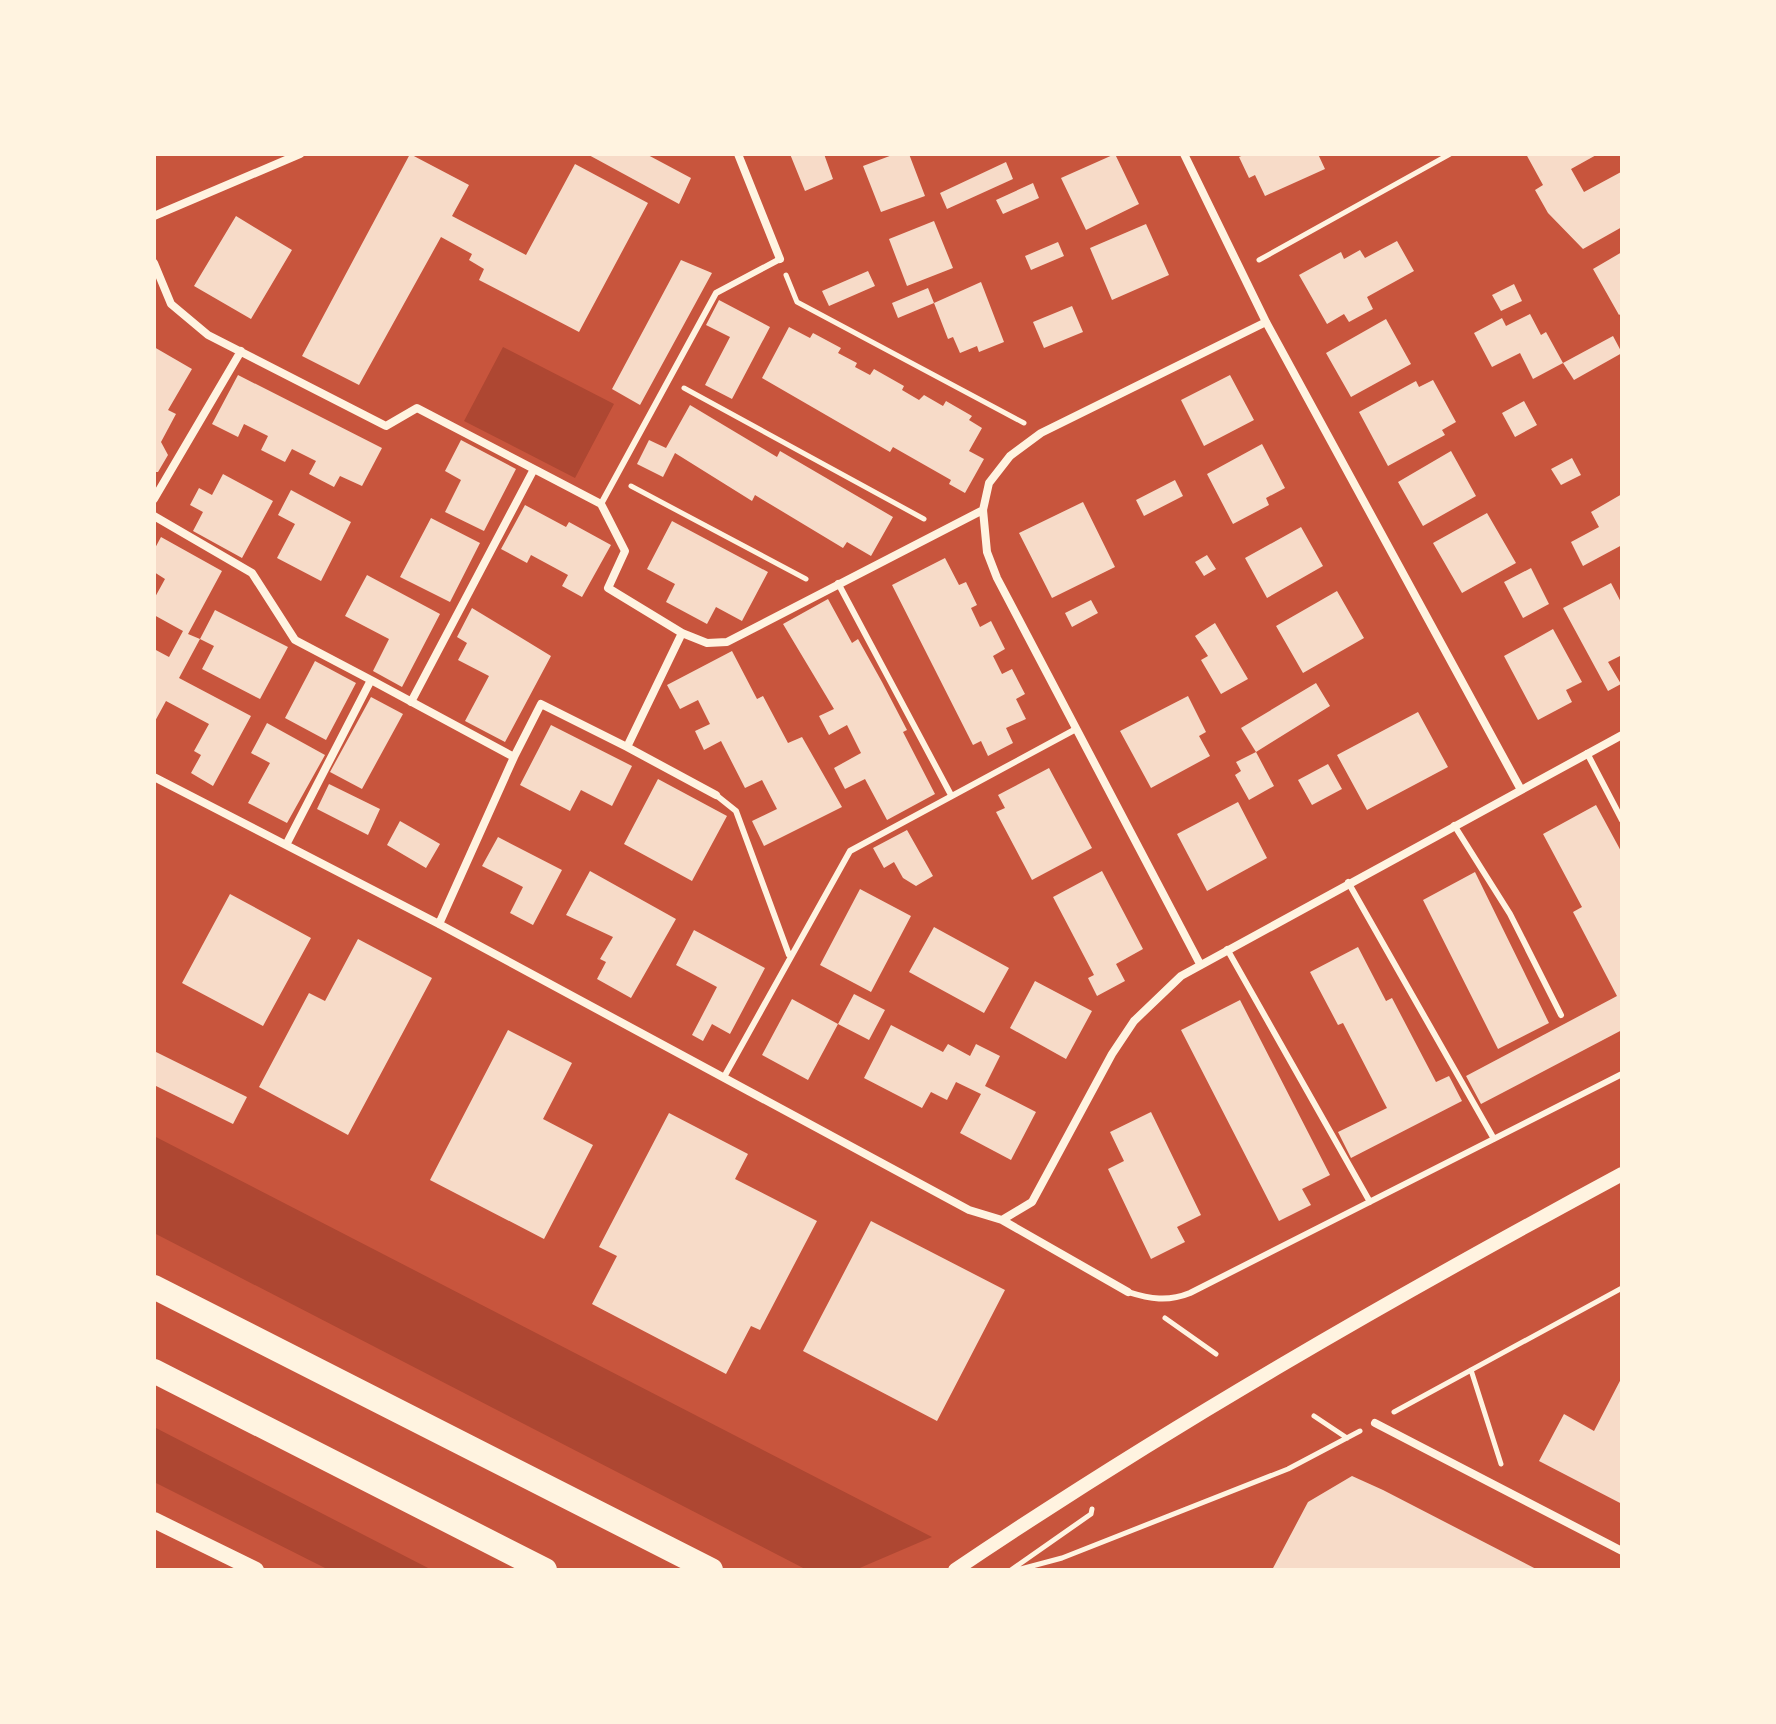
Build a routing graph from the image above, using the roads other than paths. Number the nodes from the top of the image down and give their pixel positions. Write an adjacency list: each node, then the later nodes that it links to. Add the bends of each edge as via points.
1 (300, 154): 4 (street)
2 (738, 154): 5 (street)
3 (1184, 154): 7 (street)
4 (154, 216)
5 (780, 259): 11 (lane, via 716,293)
6 (154, 263): 8 (street, via 171,304 208,335)
7 (1266, 322): 12 (street, via 1041,433 1010,456 989,483); 24 (street)
8 (241, 351): 9 (street, via 386,426 417,408); 10 (street)
9 (534, 469): 11 (street); 17 (street)
10 (154, 499)
11 (601, 504): 15 (street, via 625,551 608,588)
12 (983, 510): 14 (street); 18 (street, via 987,552 997,578)
13 (154, 516): 16 (street, via 252,573 295,640)
14 (838, 583): 15 (street, via 727,642 707,643); 26 (lane)
15 (682, 633): 20 (street)
16 (371, 680): 17 (street); 29 (street)
17 (411, 702): 22 (street)
18 (1076, 729): 26 (lane); 34 (street)
19 (1622, 735): 21 (street)
20 (627, 747): 22 (street, via 541,704); 25 (street)
21 (1587, 753): 24 (street); 27 (lane)
22 (514, 757): 31 (street)
23 (154, 777): 29 (street)
24 (1520, 788): 28 (street)
25 (716, 795): 33 (lane, via 736,811)
26 (951, 795): 33 (lane, via 850,851)
27 (1622, 820)
28 (1454, 825): 30 (street); 35 (lane, via 1510,914)
29 (286, 845): 31 (street)
30 (1348, 882): 32 (street); 38 (lane)
31 (439, 924): 37 (street)
32 (1227, 949): 34 (street); 40 (lane)
33 (789, 955): 37 (lane)
34 (1200, 964): 41 (street, via 1134,1021 1032,1202)
35 (1561, 1015)
36 (1622, 1074): 38 (lane)
37 (724, 1077): 41 (street, via 969,1210)
38 (1494, 1139): 40 (lane)
39 (1622, 1174): 51 (street, via 1260,1377 1098,1474)
40 (1370, 1202): 43 (lane, via 1174,1299)
41 (1002, 1220): 43 (street)
42 (154, 1287): 50 (highway)
43 (1128, 1292)
44 (154, 1371): 49 (highway)
45 (1375, 1423): 47 (street)
46 (154, 1520): 48 (main road)
47 (1622, 1551)
48 (256, 1570)
49 (545, 1570)
50 (711, 1570)
51 (955, 1570)

